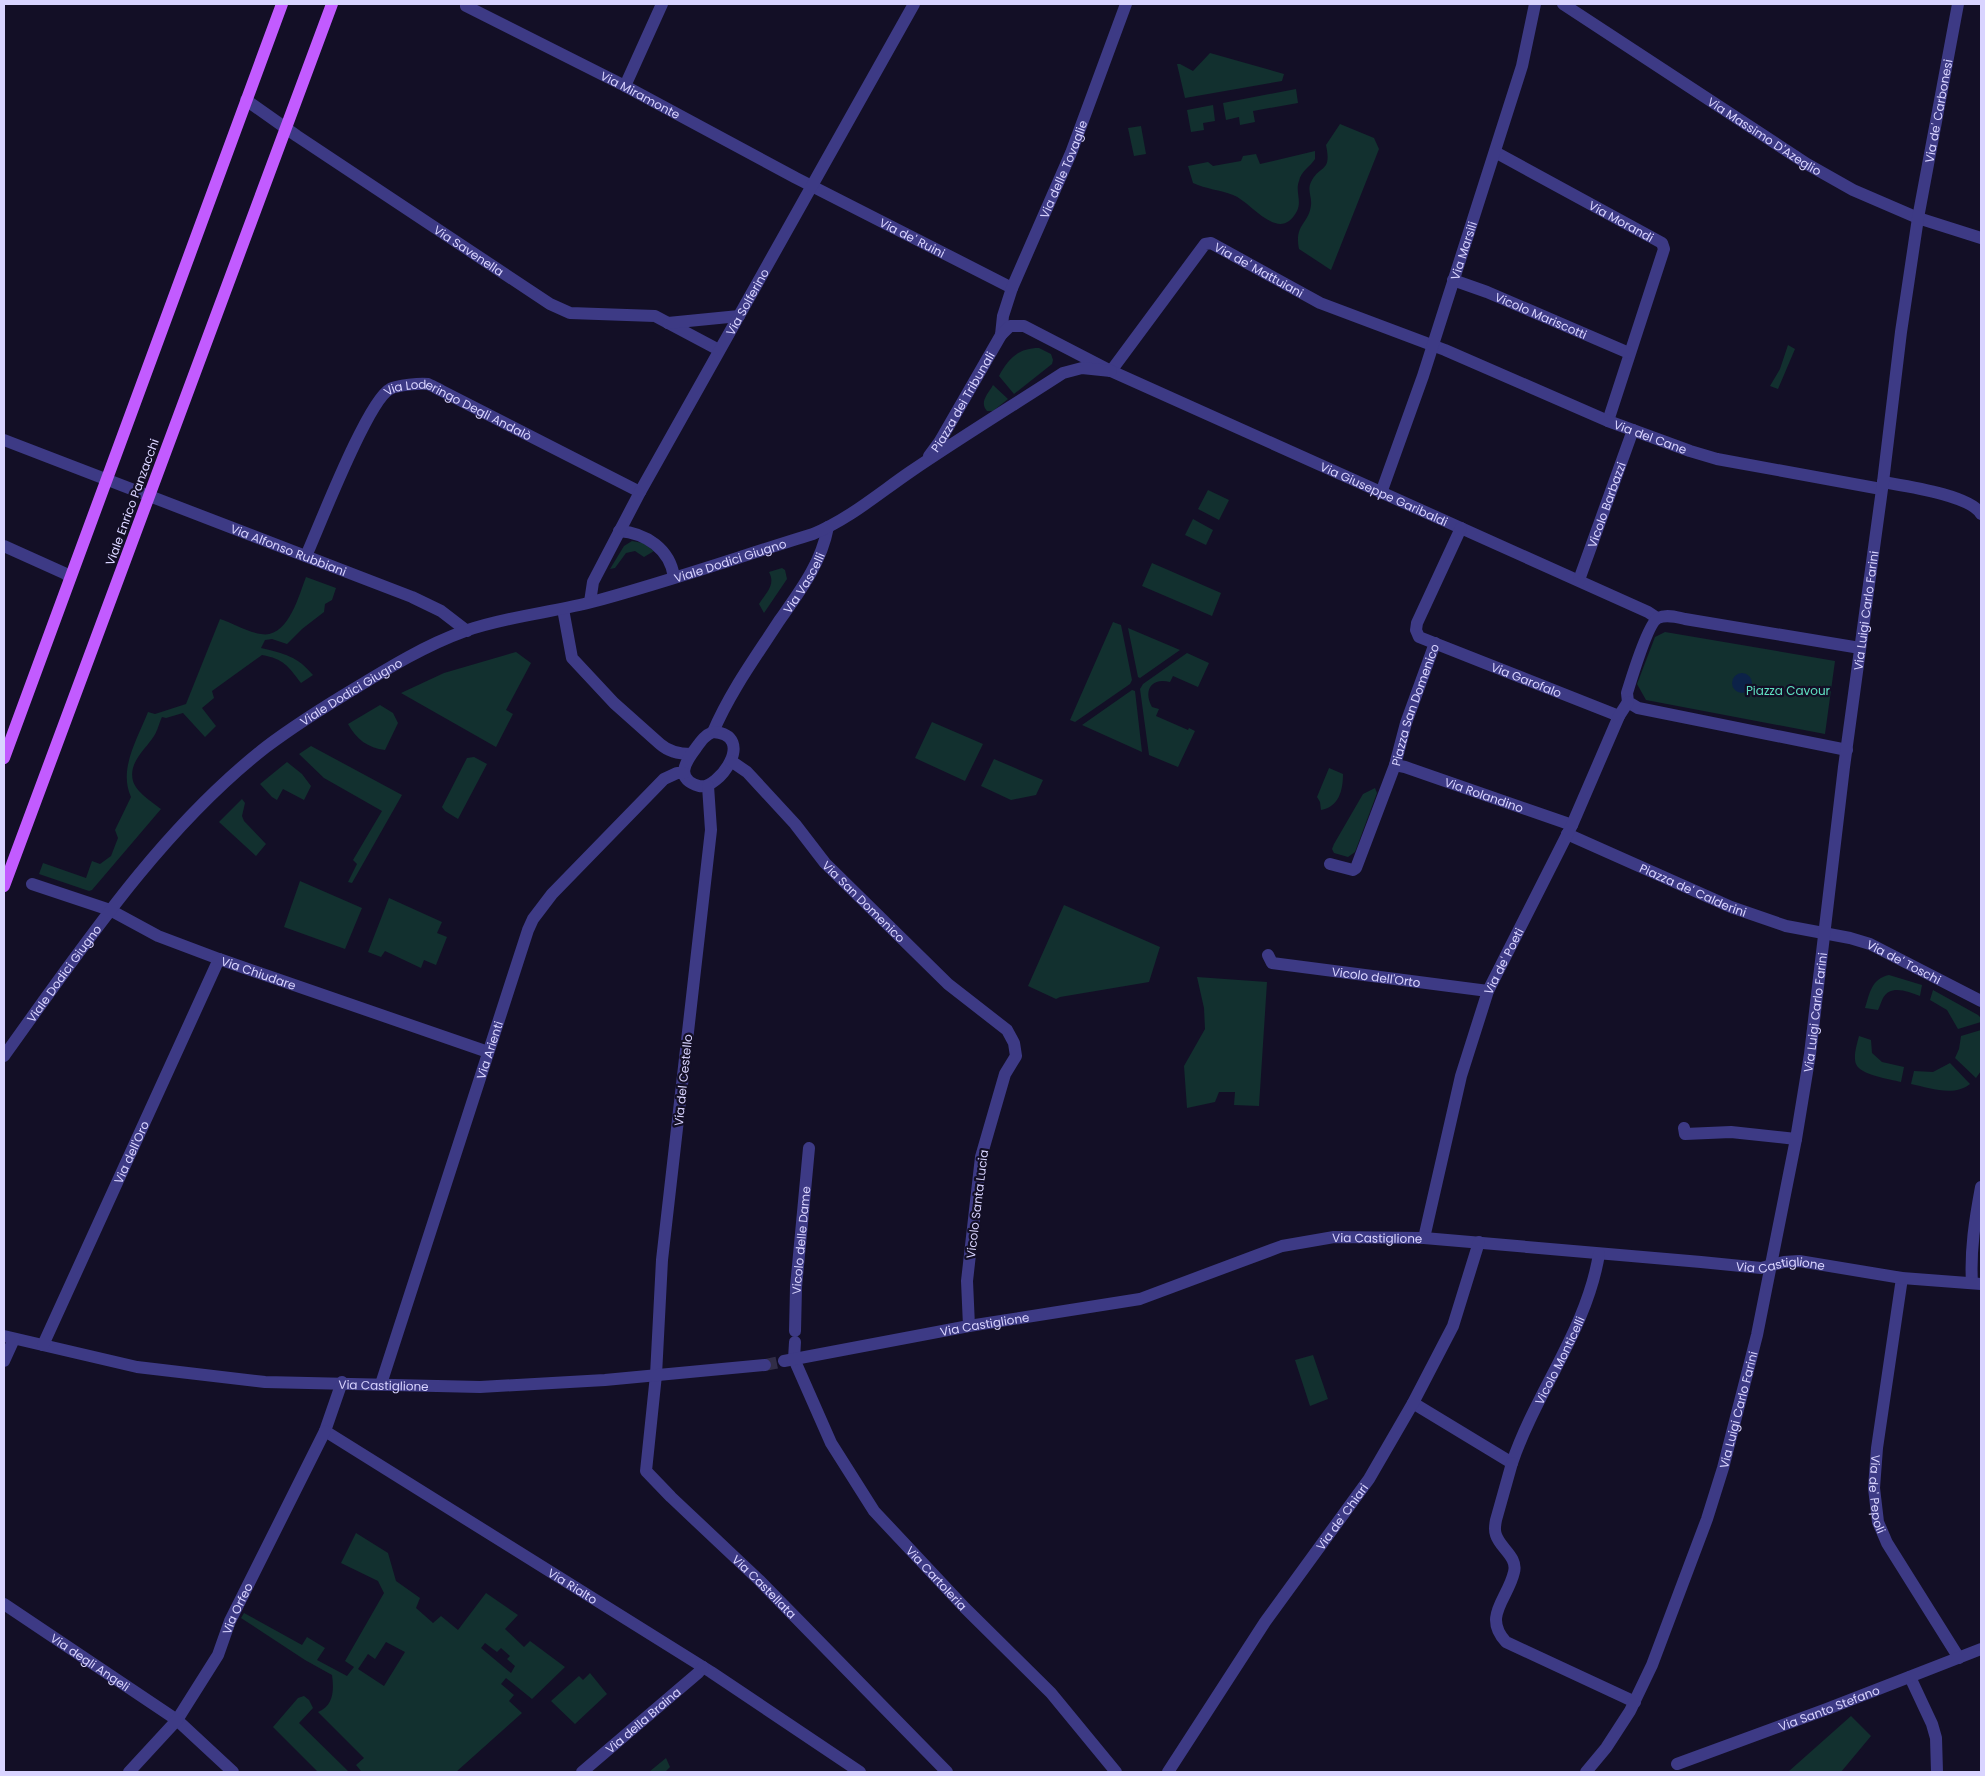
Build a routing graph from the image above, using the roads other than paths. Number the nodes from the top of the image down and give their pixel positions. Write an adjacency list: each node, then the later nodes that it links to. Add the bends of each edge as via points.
1 (282, 4): 11 (main road)
2 (332, 4): 12 (main road, Viale Enrico Panzacchi)
3 (662, 4): 10 (street)
4 (914, 4): 14 (street, Via Solferino)
5 (1126, 4): 18 (street, Via delle Tovaglie, via 1071,153)
6 (1535, 4): 13 (street, Via Marsili, via 1522,66)
7 (1563, 4): 15 (street, Via Massimo D'Azeglio, via 1800,160 1853,190)
8 (1958, 4): 15 (street, Via de' Carbonesi)
9 (467, 5): 10 (street, Via Miramonte)
10 (625, 86): 14 (street, Via Miramonte)
11 (246, 100): 12 (street); 32 (main road)
12 (286, 128): 20 (street, Via Savenella, via 550,304 570,314 655,316); 36 (main road, Viale Enrico Panzacchi)
13 (1495, 152): 17 (street, Via Marsili); 25 (street, Via Morandi, via 1662,243 1664,249)
14 (812, 186): 18 (street, Via de' Ruini); 19 (street, Via Solferino)
15 (1918, 218): 16 (street, Via Massimo D'Azeglio); 33 (street, Via Luigi Carlo Farini)
16 (1981, 238)
17 (1453, 280): 22 (street, Via Marsili); 25 (street, Vicolo Mariscotti)
18 (1012, 288): 21 (street, Via delle Tovaglie)
19 (740, 316): 20 (street, Via Savenella); 24 (street, Via Solferino)
20 (668, 323): 24 (street, Via Savenella)
21 (1000, 335): 23 (street, via 1010,326 1024,326); 31 (street, Piazza dei Tribunali, via 940,441)
22 (1432, 346): 26 (street, Via de' Mattuiani, via 1320,302 1208,243); 28 (street, Via del Cane); 35 (street, Via Marsili)
23 (1065, 347): 26 (street); 27 (street, via 1069,359)
24 (720, 350): 34 (street, Via Solferino)
25 (1630, 354): 28 (street, Via Morandi)
26 (1112, 371): 27 (street, Piazza dei Tribunali, via 1082,368); 35 (street, Via Giuseppe Garibaldi)
27 (1063, 373): 31 (street, Piazza dei Tribunali)
28 (1608, 421): 29 (street, Via del Cane)
29 (1633, 430): 33 (street, Via del Cane, via 1717,459); 45 (street, Vicolo Barbazzi)
30 (4, 440): 32 (street, Via Alfonso Rubbiani)
31 (924, 463): 38 (street)
32 (106, 479): 36 (street, Via Alfonso Rubbiani); 43 (main road)
33 (1882, 486): 37 (street, Via del Cane, via 1954,497 1976,506); 51 (street, Via Luigi Carlo Farini)
34 (640, 492): 40 (street, Via Solferino); 42 (street, Via Loderingo Degli Andalò, via 428,384 414,384 390,389 375,404)
35 (1381, 493): 39 (street, Via Giuseppe Garibaldi)
36 (149, 495): 42 (street, Via Alfonso Rubbiani); 63 (main road, Viale Enrico Panzacchi)
37 (1981, 514)
38 (828, 527): 44 (street, Viale Dodici Giugno); 54 (street, Via Vascelli, via 823,550 810,576 734,689)
39 (1461, 528): 45 (street, Via Giuseppe Garibaldi); 50 (street, Piazza San Domenico, via 1417,623 1419,636)
40 (619, 531): 44 (street, via 635,533 651,541 667,558); 46 (street, Via Solferino, via 593,582)
41 (4, 546): 43 (street)
42 (306, 556): 49 (street, Via Alfonso Rubbiani, via 426,604)
43 (70, 577): 57 (main road)
44 (674, 577): 46 (street, Viale Dodici Giugno)
45 (1579, 580): 48 (street, Via Giuseppe Garibaldi)
46 (590, 602): 47 (street, Viale Dodici Giugno)
47 (563, 608): 49 (street, Viale Dodici Giugno); 56 (street, via 571,653 576,663 614,703 666,749 678,754)
48 (1657, 618): 51 (street, via 1685,618); 52 (street, via 1650,628 1629,688)
49 (467, 631): 67 (street, Viale Dodici Giugno, via 381,672 266,748 187,821)
50 (1435, 643): 53 (street, Via Garofalo); 59 (street, Piazza San Domenico, via 1406,723)
51 (1860, 648): 55 (street, Via Luigi Carlo Farini)
52 (1628, 702): 53 (street, Via de' Poeti); 55 (street, via 1660,713)
53 (1619, 716): 62 (street, Via de' Poeti)
54 (713, 732): 56 (street, via 704,737); 58 (street, via 724,735 733,744)
55 (1847, 750): 68 (street, Via Luigi Carlo Farini)
56 (691, 754): 60 (street)
57 (4, 758)
58 (731, 761): 61 (street); 73 (street, Via San Domenico, via 747,772 795,824 825,864 948,984)
59 (1395, 765): 62 (street, Via Rolandino); 64 (street, Piazza San Domenico, via 1356,868)
60 (684, 773): 61 (street, via 697,785); 74 (street, Via Arienti, via 664,779 552,894 533,919)
61 (708, 786): 92 (street, Via del Cestello, via 711,830 662,1260)
62 (1569, 829): 68 (street, Piazza de' Calderini, via 1731,907 1786,926); 71 (street, Via de' Poeti)
63 (8, 864): 66 (main road, Viale Enrico Panzacchi)
64 (1330, 864)
65 (32, 884): 67 (street, Via Chiudare)
66 (4, 886)
67 (110, 910): 70 (street, Via Chiudare, via 150,932); 75 (street, Viale Dodici Giugno)
68 (1823, 933): 72 (street, Via de' Toschi, via 1870,944); 77 (street, Via Luigi Carlo Farini, via 1810,1054)
69 (1268, 955): 71 (street, Vicolo dell'Orto, via 1272,963)
70 (219, 959): 74 (street, Via Chiudare); 88 (street, Via dell'Oro)
71 (1488, 991): 80 (street, Via de' Poeti, via 1461,1076)
72 (1981, 1001)
73 (1007, 1030): 86 (street, Vicolo Santa Lucia, via 1016,1056 1005,1074 980,1157 967,1281)
74 (488, 1052): 94 (street, Via Arienti)
75 (4, 1056)
76 (1684, 1128): 77 (street, via 1685,1134 1731,1132)
77 (1796, 1139): 83 (street, Via Luigi Carlo Farini)
78 (809, 1148): 89 (street, Vicolo delle Dame, via 796,1287 795,1337)
79 (1981, 1190): 85 (street, via 1971,1264)
80 (1424, 1238): 81 (street, Via Castiglione); 86 (street, Via Castiglione, via 1334,1236 1282,1246 1140,1299)
81 (1479, 1242): 82 (street, Via Castiglione); 95 (street, Via de' Chiari, via 1453,1326)
82 (1599, 1254): 83 (street, Via Castiglione, via 1746,1268); 97 (street, Vicolo Monticelli, via 1589,1295)
83 (1771, 1266): 84 (street, Via Castiglione, via 1799,1261); 103 (street, Via Luigi Carlo Farini, via 1748,1375 1723,1468 1682,1588)
84 (1902, 1278): 85 (street, Via Castiglione); 100 (street, Via de' Pepoli, via 1877,1448 1874,1488 1878,1522 1886,1543)
85 (1977, 1283)
86 (969, 1326): 89 (street, Via Castiglione)
87 (9, 1338): 88 (street, Via Castiglione); 90 (street)
88 (43, 1345): 93 (street, Via Castiglione, via 137,1367 265,1382)
89 (789, 1360): 111 (street, Via Cartoleria, via 831,1443 874,1511 1051,1694)
90 (4, 1361)
91 (765, 1365): 92 (street, Via Castiglione)
92 (656, 1375): 94 (street, Via Castiglione, via 480,1387); 110 (street, Via Castellata, via 646,1471 759,1580)
93 (342, 1382): 94 (street, Via Castiglione); 96 (street)
94 (381, 1384)
95 (1413, 1403): 97 (street); 112 (street, Via de' Chiari, via 1369,1479 1264,1622)
96 (325, 1431): 101 (street, Via Rialto); 104 (street, Via Orfeo, via 230,1621 218,1655)
97 (1512, 1463): 103 (street, Vicolo Monticelli, via 1495,1529 1496,1537 1514,1562 1515,1571 1496,1615 1495,1626 1500,1636 1506,1642)
98 (4, 1604): 104 (street, Via degli Angeli)
99 (1981, 1649): 100 (street, Via Santo Stefano)
100 (1959, 1658): 102 (street, Via Santo Stefano)
101 (703, 1667): 108 (street, Via della Braina); 109 (street, Via Rialto)
102 (1910, 1677): 105 (street, Via Santo Stefano); 114 (street, via 1936,1738)
103 (1635, 1702): 113 (street, Via Luigi Carlo Farini, via 1606,1748)
104 (177, 1720): 106 (street, Via Orfeo); 107 (street, Via degli Angeli)
105 (1677, 1764)
106 (129, 1772)
107 (233, 1772)
108 (582, 1772)
109 (860, 1772)
110 (947, 1772)
111 (1116, 1772)
112 (1168, 1772)
113 (1586, 1772)
114 (1937, 1772)

